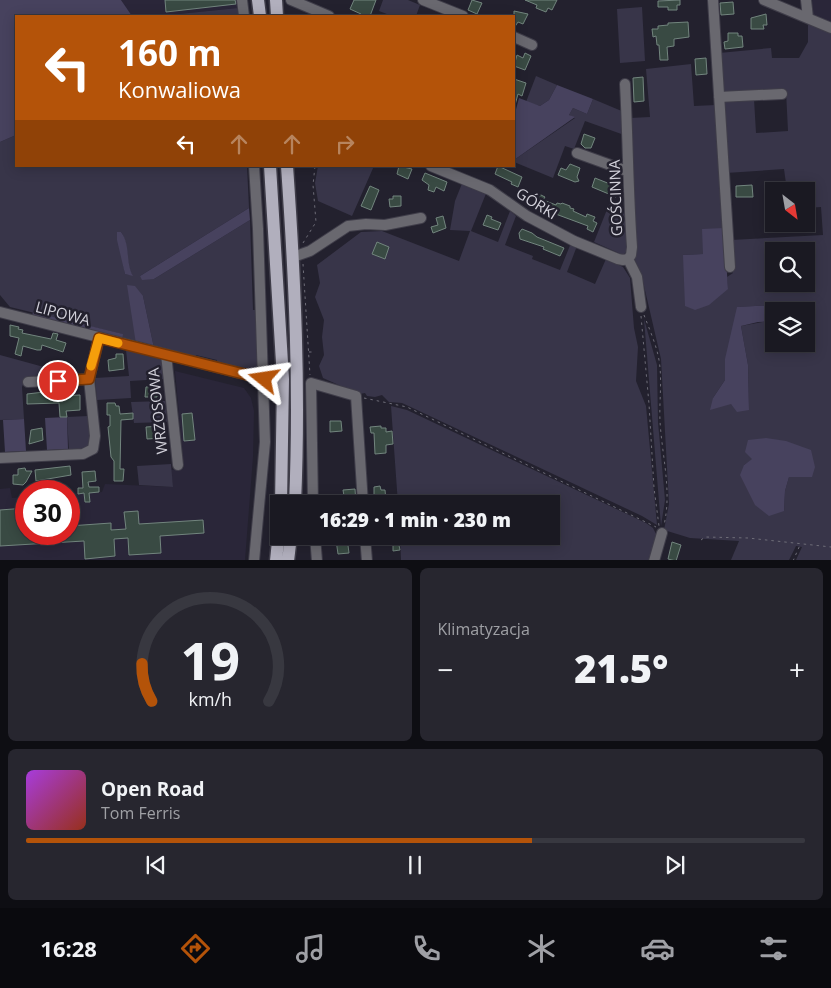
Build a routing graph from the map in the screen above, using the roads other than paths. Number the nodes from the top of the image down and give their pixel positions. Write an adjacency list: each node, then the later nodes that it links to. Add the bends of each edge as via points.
1 (242, 0): 9 (street)
2 (258, 0): 10 (main road)
3 (276, 0): 11 (main road)
4 (291, 0): 12 (street)
5 (423, 0): 13 (street)
6 (713, 0): 20 (street)
7 (764, 0): 14 (street)
8 (806, 0): 14 (street)
9 (244, 15)
10 (260, 15)
11 (277, 15)
12 (327, 15)
13 (460, 15)
14 (808, 18): 15 (street)
15 (831, 28)
16 (515, 37): 17 (street)
17 (532, 45)
18 (625, 84): 26 (street, GOŚCINNA)
19 (782, 94): 20 (street)
20 (719, 97): 30 (street)
21 (577, 153): 26 (street)
22 (254, 167): 36 (street)
23 (270, 167): 40 (main road, via 283,379)
24 (287, 167): 28 (main road)
25 (433, 167): 29 (street, GÓRKI, via 490,190 527,216 574,241 618,259)
26 (627, 171): 29 (street, GOŚCINNA, via 632,246)
27 (421, 218): 28 (street, via 385,225 348,226 318,247)
28 (298, 256): 41 (main road)
29 (628, 259): 31 (street, via 637,277)
30 (730, 267)
31 (641, 308)
32 (0, 312): 33 (street, LIPOWA)
33 (99, 338): 34 (street, LIPOWA); 35 (street)
34 (166, 354): 36 (street, LIPOWA); 39 (street, WRZOSOWA)
35 (89, 379): 37 (street); 38 (street, via 95,446 90,452)
36 (264, 379): 49 (street, via 264,442)
37 (28, 382)
38 (0, 458)
39 (178, 465)
40 (281, 495)
41 (295, 495)
42 (312, 495): 43 (street, via 311,383 356,396)
43 (362, 495)
44 (662, 533): 54 (street)
45 (278, 545): 50 (main road)
46 (290, 545): 51 (main road)
47 (316, 545): 52 (street)
48 (366, 545): 53 (street)
49 (254, 560)
50 (276, 560)
51 (288, 560)
52 (317, 560)
53 (367, 560)
54 (654, 560)

